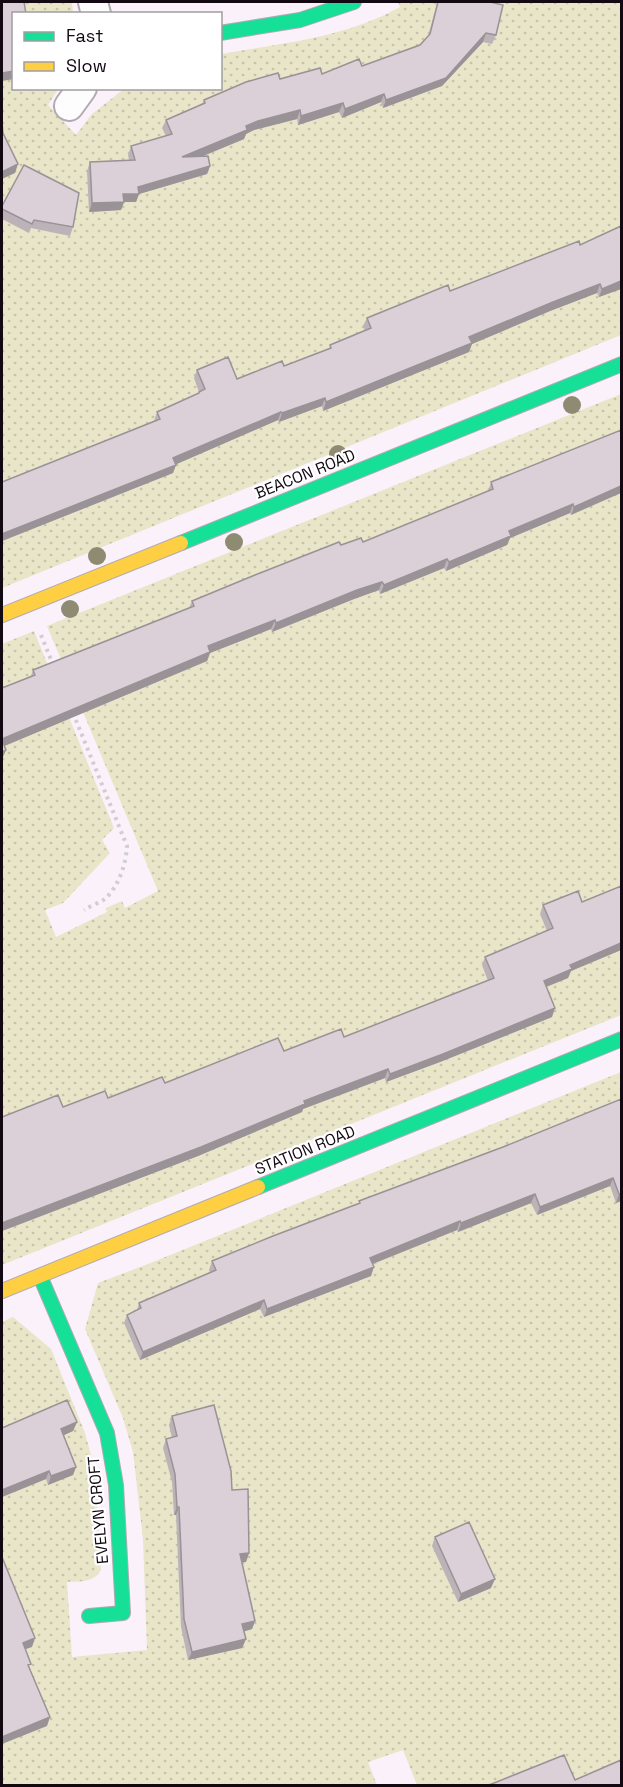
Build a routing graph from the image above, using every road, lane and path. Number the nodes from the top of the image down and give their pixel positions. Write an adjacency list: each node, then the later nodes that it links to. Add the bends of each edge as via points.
1 (343, 3): 2 (street, via 300,20)
2 (222, 33)
3 (621, 364): 4 (street, BEACON ROAD)
4 (29, 604): 5 (street, BEACON ROAD); 6 (path)
5 (2, 615)
6 (55, 670)
7 (69, 703): 8 (path, via 127,846 118,881 105,899)
8 (84, 910)
9 (621, 1040): 10 (street, STATION ROAD)
10 (40, 1276): 11 (street, STATION ROAD); 12 (street, EVELYN CROFT, via 107,1433 116,1485 123,1613)
11 (2, 1291)
12 (89, 1616)

